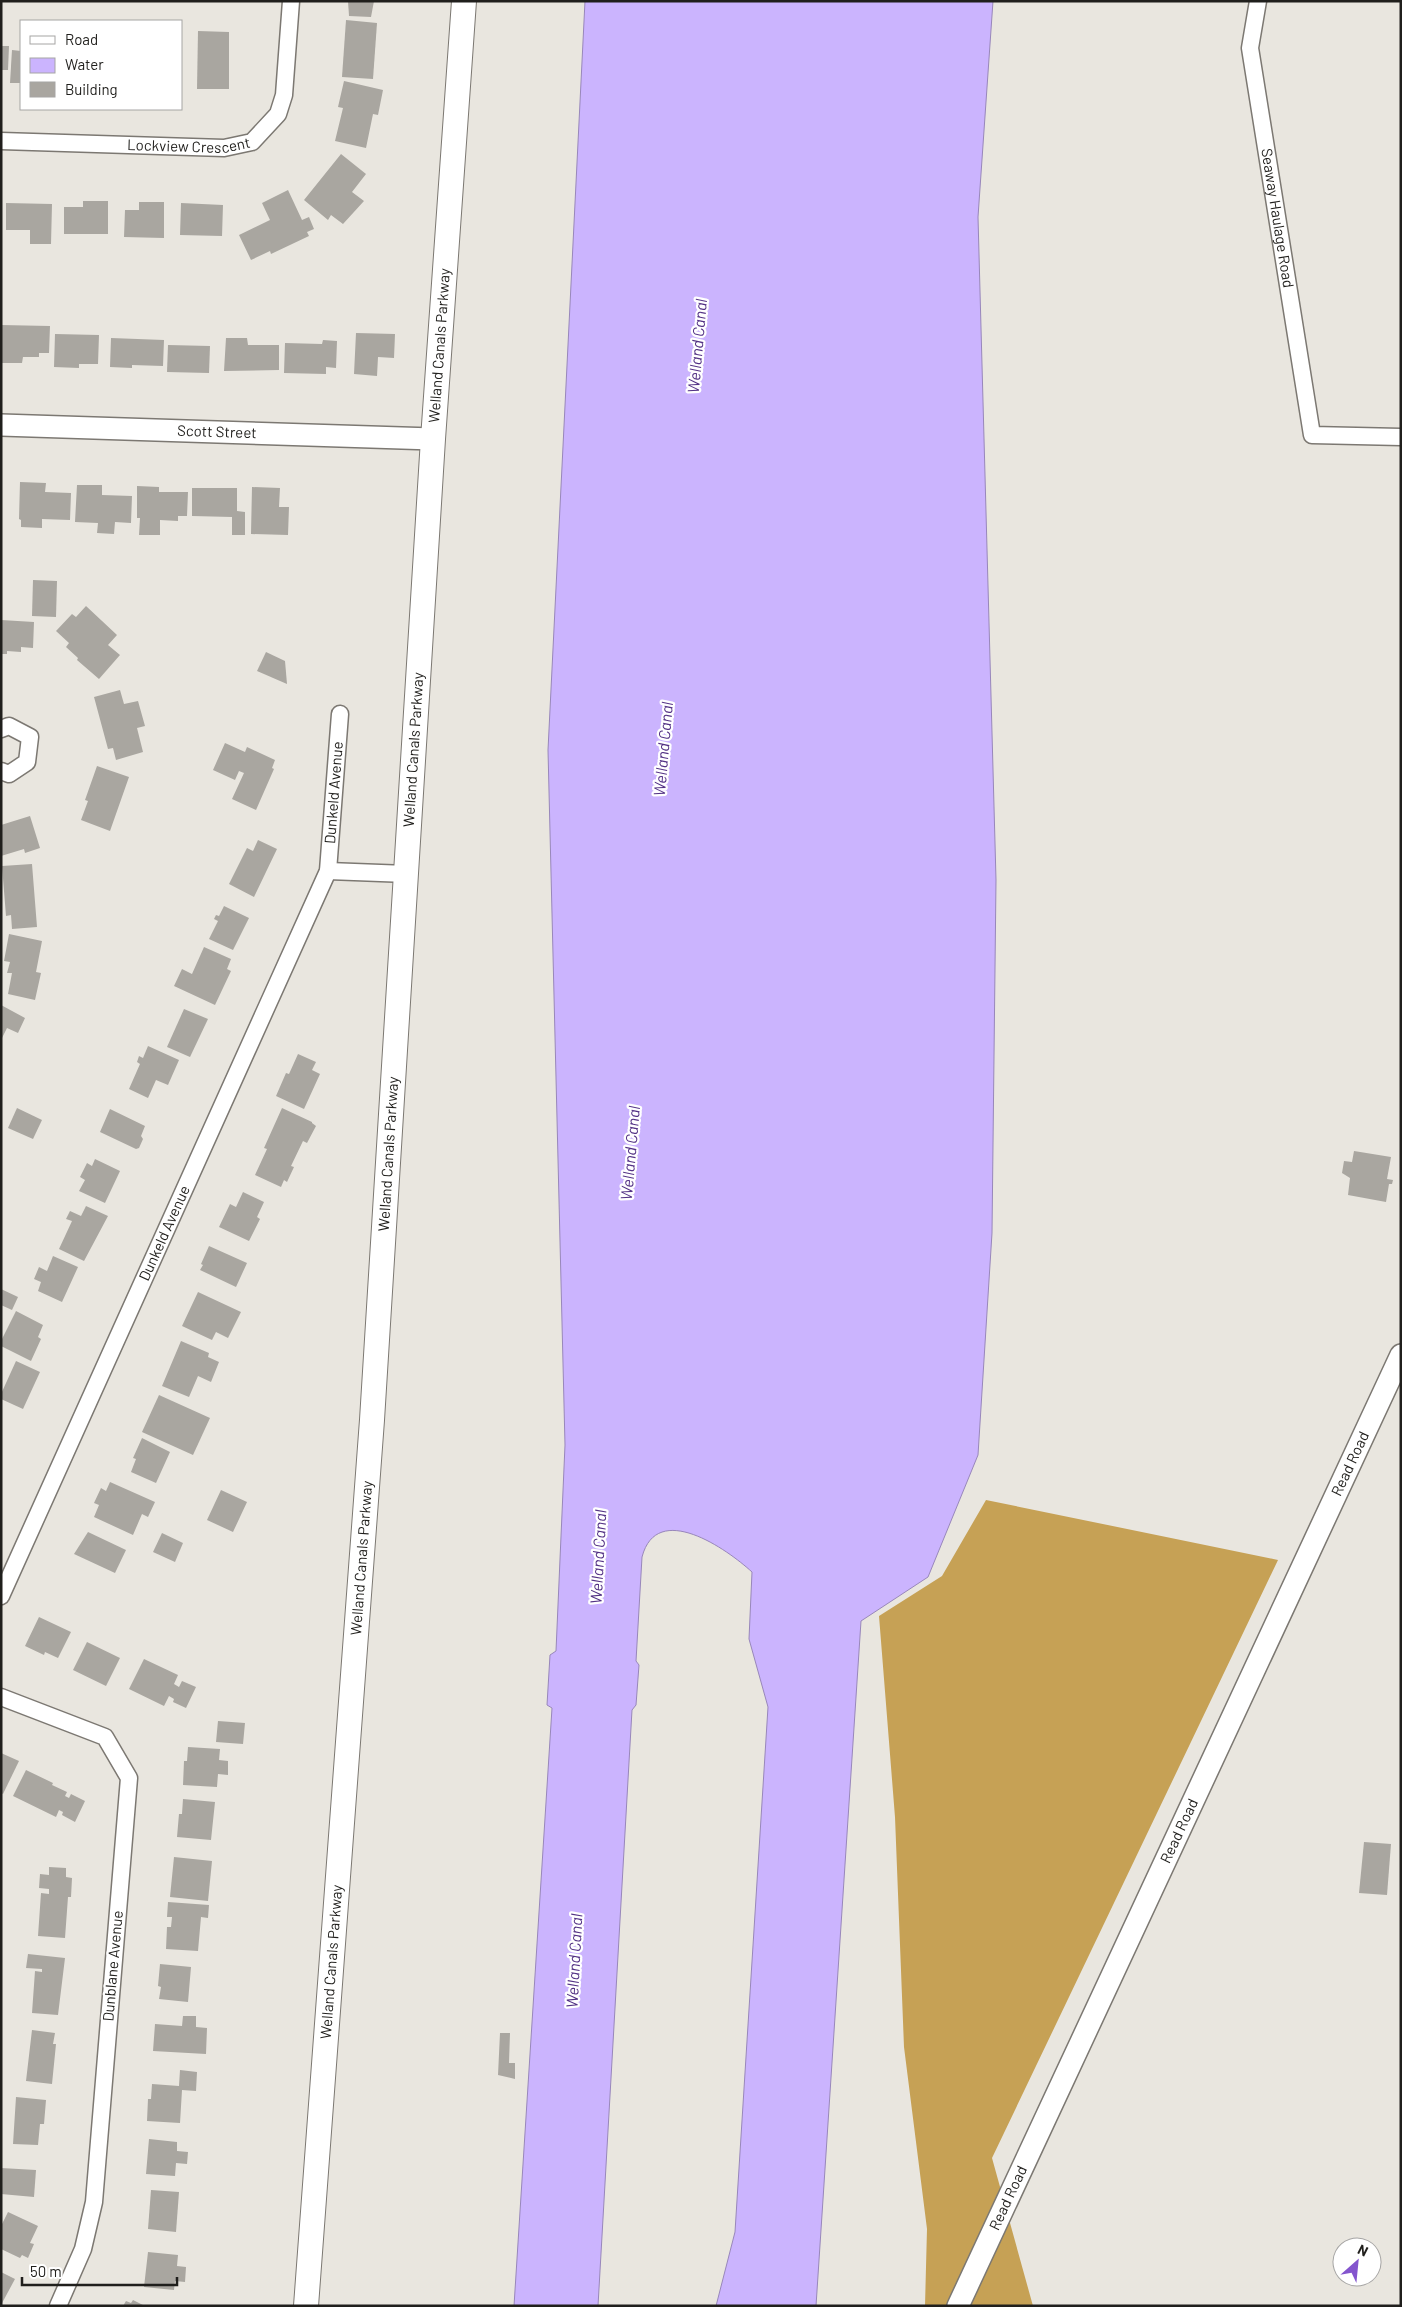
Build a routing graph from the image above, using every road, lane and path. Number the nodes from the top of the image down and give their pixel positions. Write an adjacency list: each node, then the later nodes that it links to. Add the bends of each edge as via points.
1 (291, 1): 4 (street, Lockview Crescent, via 284,95 278,114 252,142 224,148)
2 (464, 1): 7 (main road, Welland Canals Parkway)
3 (1258, 1): 6 (street, Seaway Haulage Road, via 1250,48 1312,435)
4 (1, 141)
5 (1, 425): 7 (street, Scott Street)
6 (1401, 437)
7 (433, 439): 12 (main road, Welland Canals Parkway)
8 (340, 714): 11 (street, Dunkeld Avenue)
9 (1, 729): 10 (street, via 9,726 30,737 27,762 9,774)
10 (1, 771)
11 (328, 870): 12 (street); 14 (street, Dunkeld Avenue)
12 (407, 874): 17 (main road, Welland Canals Parkway, via 372,1420)
13 (1401, 1355): 18 (street, Read Road)
14 (1, 1596)
15 (1, 1697): 16 (street, Dunblane Avenue, via 105,1737 129,1778 94,2202 83,2249)
16 (58, 2306)
17 (306, 2306)
18 (958, 2306)

